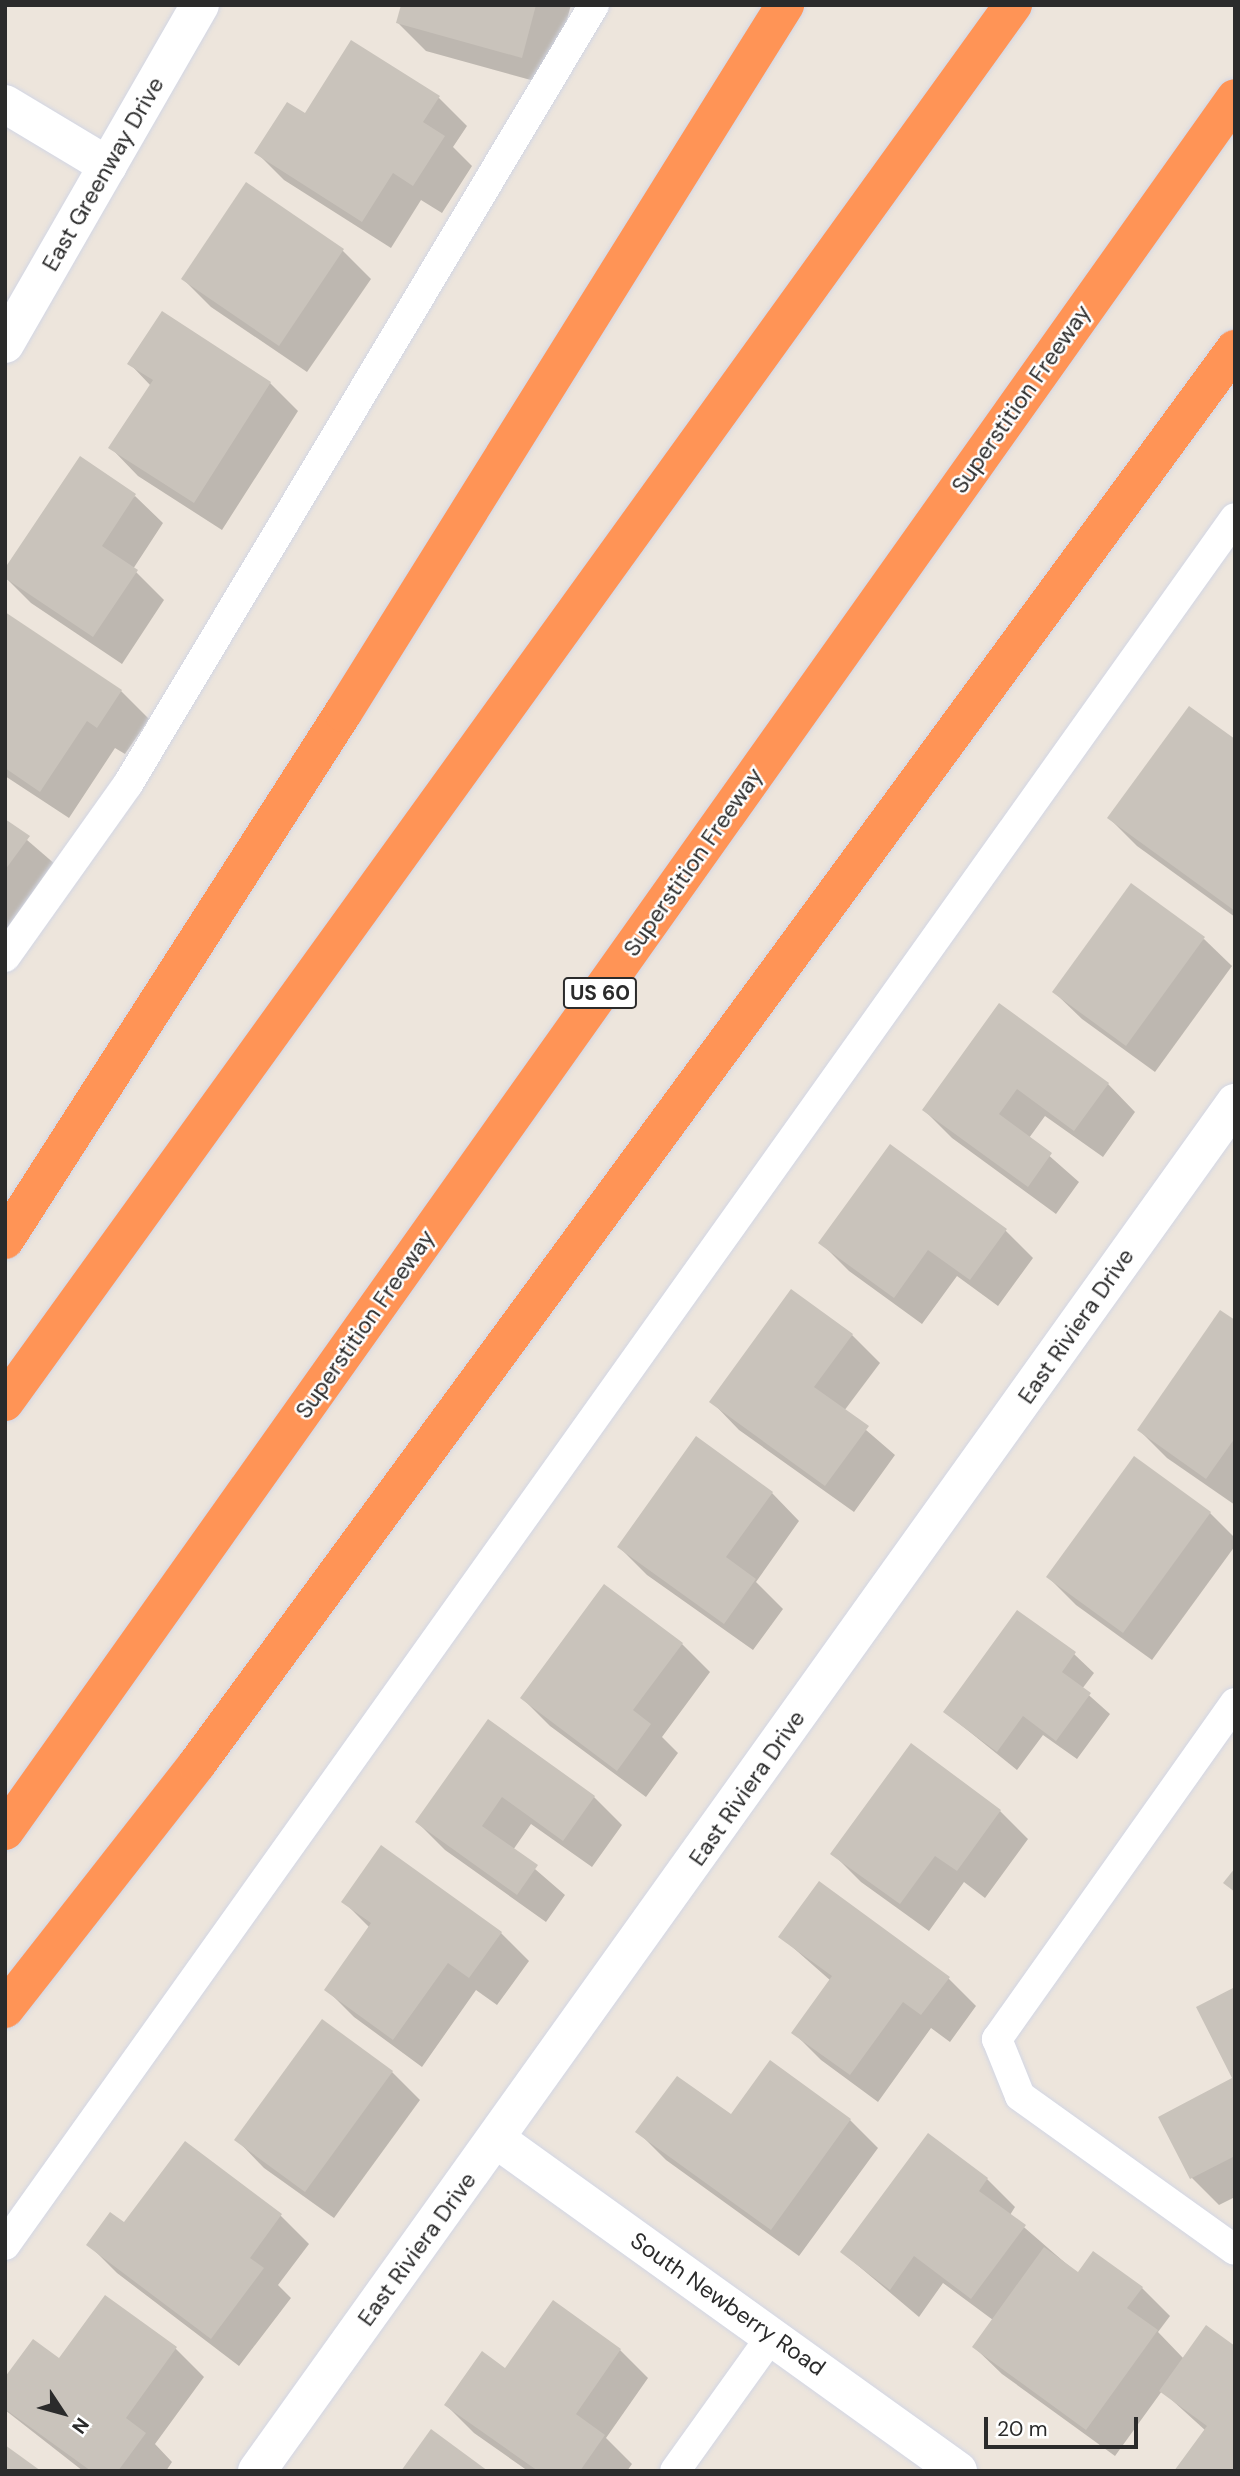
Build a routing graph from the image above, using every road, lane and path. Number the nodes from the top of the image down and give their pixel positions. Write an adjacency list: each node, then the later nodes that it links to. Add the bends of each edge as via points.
1 (200, 5): 7 (street, East Greenway Drive)
2 (594, 5): 11 (lane, via 128,784)
3 (785, 5): 13 (highway, via 358,690)
4 (1013, 5): 14 (highway)
5 (1235, 98): 16 (highway, Superstition Freeway / US 60)
6 (5, 104): 7 (street)
7 (108, 166): 8 (street, East Greenway Drive)
8 (5, 344)
9 (1235, 349): 17 (highway, via 197,1764)
10 (1235, 518): 19 (lane)
11 (5, 957)
12 (1235, 1103): 18 (street, East Riviera Drive)
13 (5, 1240)
14 (5, 1402)
15 (1235, 1703): 20 (lane, via 997,2039 1020,2096)
16 (5, 1831)
17 (5, 2009)
18 (496, 2139): 21 (street, South Newberry Road); 22 (street, East Riviera Drive)
19 (5, 2245)
20 (1235, 2250)
21 (773, 2334): 23 (lane); 24 (street, South Newberry Road)
22 (257, 2471)
23 (675, 2471)
24 (958, 2471)

